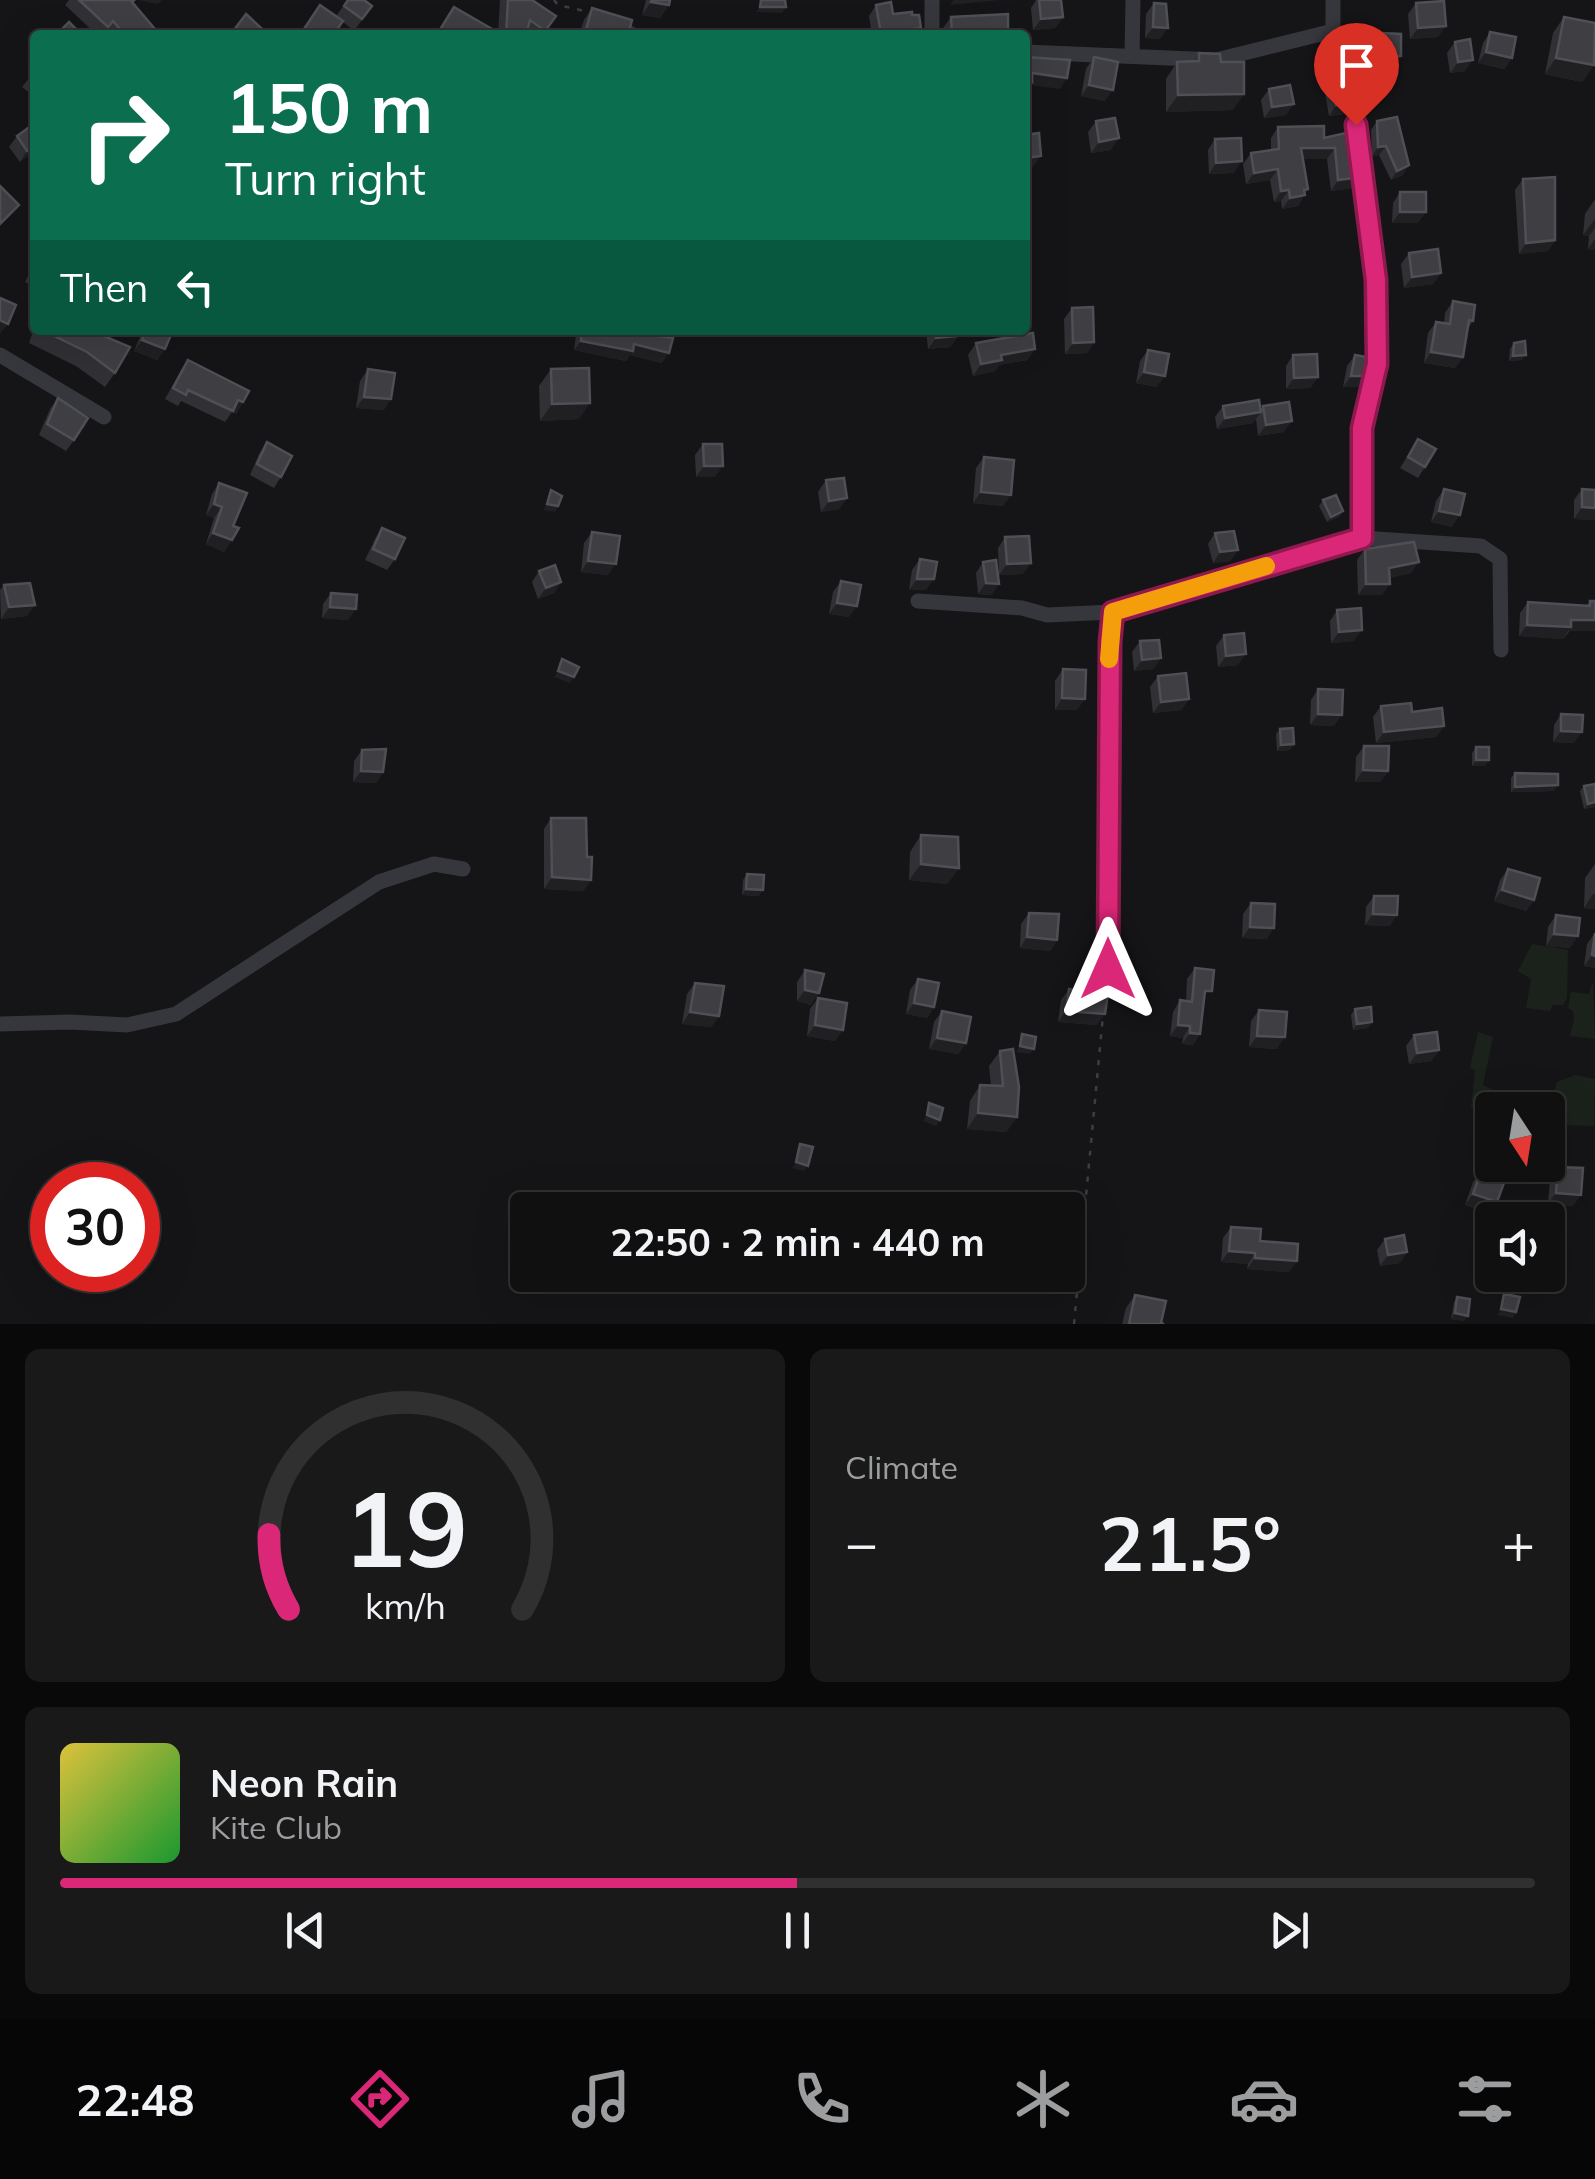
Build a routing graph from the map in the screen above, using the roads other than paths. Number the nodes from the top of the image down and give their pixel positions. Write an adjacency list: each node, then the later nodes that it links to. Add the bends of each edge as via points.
1 (932, 0): 4 (street)
2 (1133, 0): 7 (street)
3 (1333, 0): 5 (street)
4 (932, 30)
5 (1333, 32): 7 (street, via 1216,60); 10 (street, via 1352,90 1376,280 1377,364 1362,428)
6 (1030, 52): 7 (street)
7 (1132, 56)
8 (0, 355): 9 (street)
9 (104, 417)
10 (1362, 538): 12 (street); 13 (street, via 1481,546 1500,559)
11 (918, 601): 12 (street, via 1047,614)
12 (1113, 612): 15 (street)
13 (1501, 650)
14 (463, 868): 16 (street, via 434,864 378,882 176,1014 127,1025)
15 (1108, 969)
16 (0, 1024)

